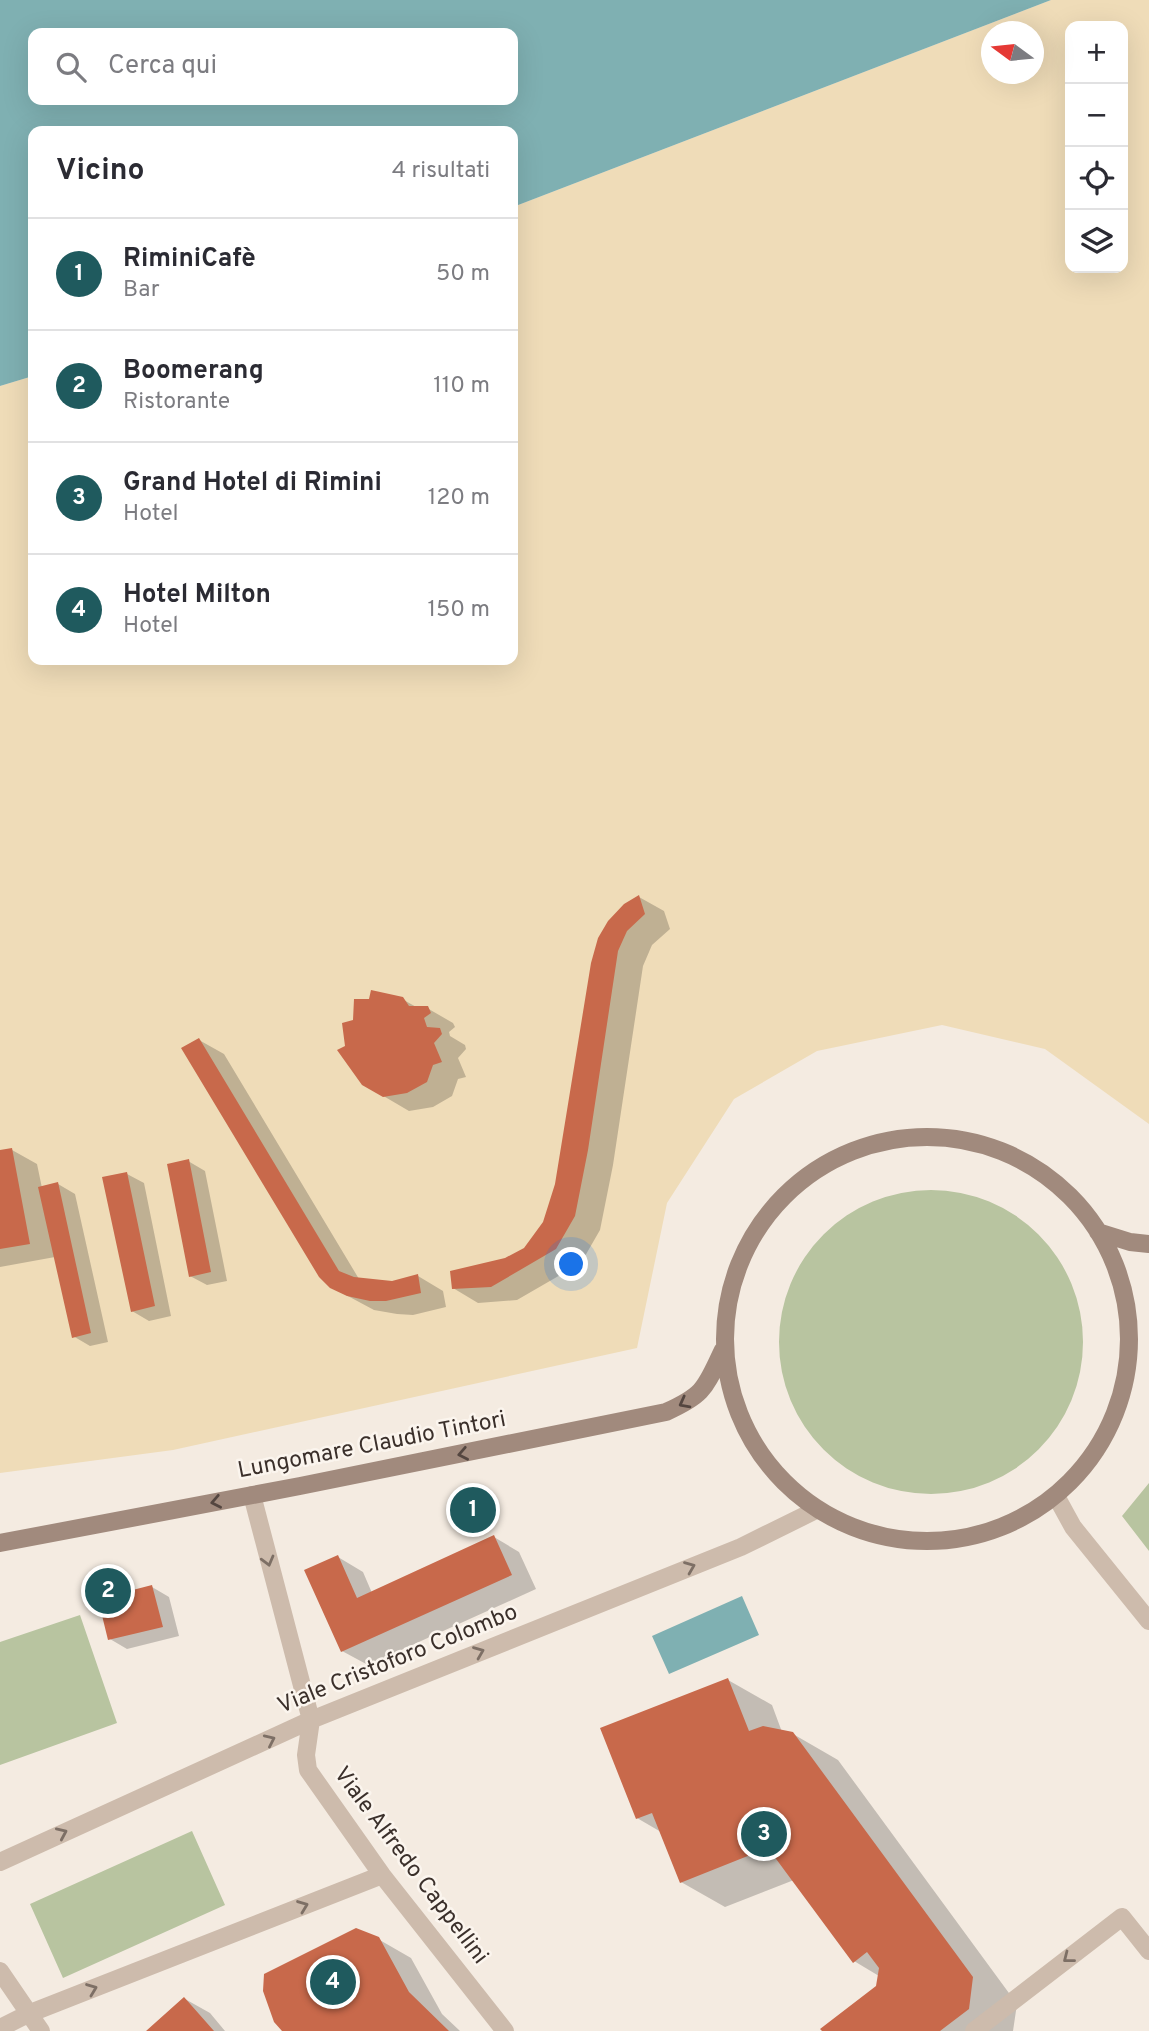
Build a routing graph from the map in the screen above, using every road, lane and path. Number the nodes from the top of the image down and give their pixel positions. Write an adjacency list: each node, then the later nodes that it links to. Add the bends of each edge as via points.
1 (1098, 1232): 2 (street); 3 (street, via 1091,1217 1044,1171 984,1142 919,1135 855,1147 798,1181 756,1228 730,1287); 5 (street, via 1121,1276 1130,1335 1122,1396 1096,1451)
2 (1149, 1244)
3 (723, 1350): 4 (street, Lungomare Claudio Tintori, one-way to 4, via 704,1390 666,1412); 6 (street, via 737,1412 769,1468)
4 (252, 1495): 7 (street, Lungomare Claudio Tintori, one-way to 7); 9 (street, one-way to 9)
5 (1056, 1496): 6 (street, via 1012,1524 963,1539 913,1542 863,1532); 8 (street, via 1073,1527)
6 (817, 1510): 9 (street, Viale Cristoforo Colombo, one-way to 6, via 741,1547)
7 (0, 1543)
8 (1149, 1621)
9 (310, 1720): 10 (street, Viale Cristoforo Colombo, one-way to 9); 11 (street, Viale Alfredo Cappellini, via 308,1770)
10 (0, 1861)
11 (382, 1875): 14 (street, one-way to 11); 17 (street, Viale Alfredo Cappellini)
12 (1149, 1951): 18 (street, one-way to 18, via 1122,1917)
13 (0, 1971): 14 (street)
14 (28, 2014): 15 (street); 16 (street)
15 (0, 2028)
16 (41, 2031)
17 (505, 2031)
18 (974, 2031)

